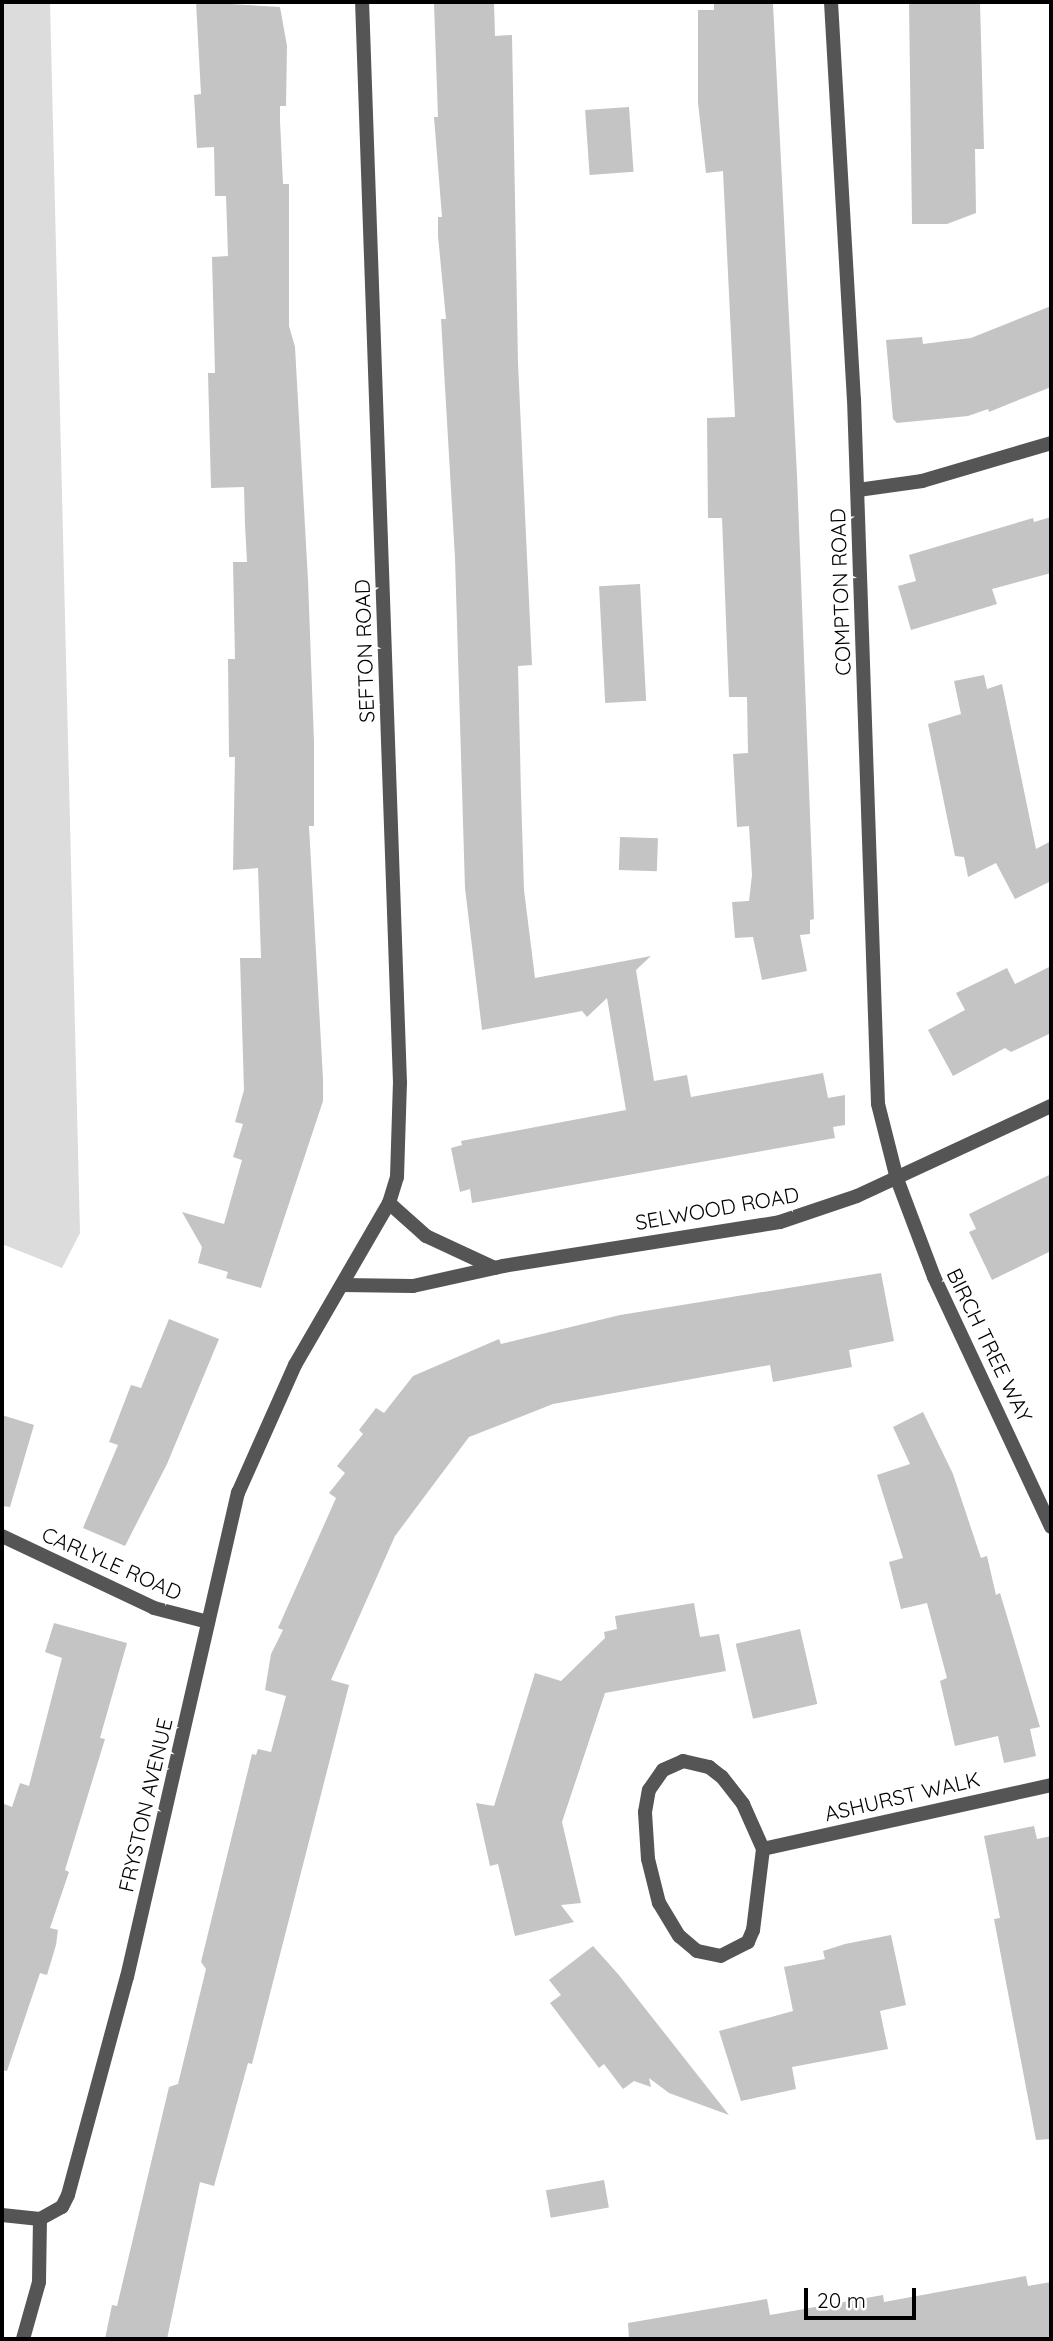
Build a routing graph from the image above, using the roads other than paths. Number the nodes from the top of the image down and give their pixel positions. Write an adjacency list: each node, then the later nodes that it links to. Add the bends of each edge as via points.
1 (362, 2): 7 (street, SEFTON ROAD, via 401,1124 401,1157)
2 (831, 2): 4 (street, COMPTON ROAD)
3 (1051, 443): 4 (street, via 922,481)
4 (858, 490): 6 (street, COMPTON ROAD, via 874,1063 878,1104)
5 (1051, 1106): 6 (street, SELWOOD ROAD)
6 (897, 1179): 8 (street, SELWOOD ROAD, via 832,1207 780,1222); 10 (street, BIRCH TREE WAY, via 934,1277)
7 (389, 1203): 8 (street, via 426,1236); 9 (street, SEFTON ROAD)
8 (495, 1268): 9 (street, SELWOOD ROAD, via 413,1286)
9 (342, 1285): 12 (street, FRYSTON AVENUE, via 295,1365 251,1455)
10 (1051, 1527)
11 (2, 1536): 12 (street, CARLYLE ROAD, via 154,1608)
12 (208, 1622): 16 (street, FRYSTON AVENUE, via 127,1977 68,2195 62,2207)
13 (1051, 1785): 14 (street, ASHURST WALK)
14 (763, 1849): 14 (street, via 748,1942 721,1956 697,1951 678,1936 659,1903 646,1834 649,1790 671,1764 695,1762 709,1768 743,1804)
15 (2, 2215): 16 (street)
16 (40, 2219): 17 (street, via 39,2282)
17 (23, 2339)

